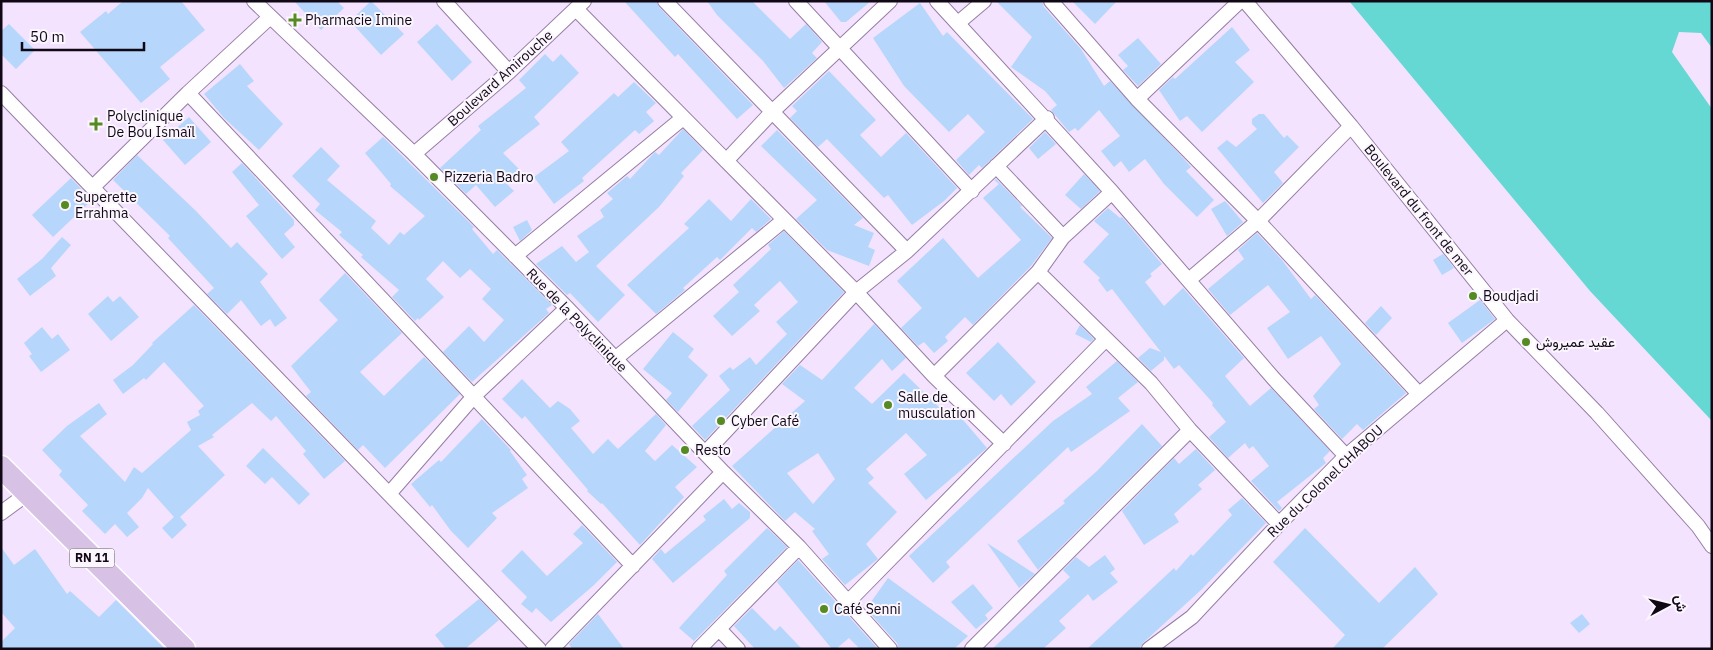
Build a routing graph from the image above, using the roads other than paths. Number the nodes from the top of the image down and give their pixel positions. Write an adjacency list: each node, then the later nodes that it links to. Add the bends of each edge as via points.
1 (254, 1): 12 (street, Rue de la Polyclinique)
2 (444, 1): 15 (street)
3 (665, 1): 19 (street)
4 (796, 1): 14 (street)
5 (890, 1): 14 (street)
6 (937, 1): 13 (street)
7 (984, 1): 13 (street)
8 (1051, 1): 18 (street)
9 (1240, 1): 18 (street)
10 (1245, 1): 22 (street, Boulevard du front de mer)
11 (580, 5): 15 (street, Boulevard Amirouche); 20 (street)
12 (269, 18): 17 (street); 23 (street, Rue de la Polyclinique)
13 (958, 23): 21 (street)
14 (840, 48): 19 (street); 27 (street)
15 (509, 72): 23 (street, Boulevard Amirouche)
16 (1, 93): 26 (street)
17 (188, 93): 26 (street); 43 (street)
18 (1137, 99): 30 (street)
19 (773, 111): 24 (street); 32 (street)
20 (683, 118): 24 (street); 33 (street)
21 (1047, 118): 25 (street); 28 (street)
22 (1351, 126): 30 (street); 38 (street, Boulevard du front de mer)
23 (414, 154): 33 (street, Rue de la Polyclinique)
24 (726, 161): 29 (street)
25 (996, 166): 27 (street); 31 (street)
26 (92, 188): 51 (street)
27 (972, 191): 32 (street)
28 (1112, 192): 31 (street); 35 (street)
29 (784, 220): 36 (street); 40 (street)
30 (1258, 222): 35 (street); 42 (street)
31 (1063, 238): 34 (street)
32 (907, 251): 36 (street)
33 (515, 256): 37 (street, Rue de la Polyclinique)
34 (1038, 272): 39 (street); 41 (street)
35 (1190, 279): 47 (street)
36 (856, 292): 41 (street); 46 (street)
37 (567, 308): 40 (street, Rue de la Polyclinique); 43 (street)
38 (1507, 320): 42 (street, Rue du Colonel CHABOU); 54 (street, Boulevard du front de mer, via 1586,401 1698,526)
39 (1105, 340): 44 (street, via 1151,384); 45 (street)
40 (615, 359): 46 (street, Rue de la Polyclinique)
41 (934, 376): 45 (street)
42 (1418, 393): 47 (street, Rue du Colonel CHABOU)
43 (474, 396): 51 (street); 56 (street)
44 (1190, 430): 53 (street); 65 (street)
45 (1004, 444): 57 (street)
46 (706, 452): 49 (street, Rue de la Polyclinique)
47 (1346, 456): 53 (street, Rue du Colonel CHABOU)
48 (1, 467): 50 (main road, RN 11)
49 (723, 472): 55 (street, Rue de la Polyclinique); 56 (street)
50 (27, 494): 52 (street); 59 (main road, RN 11)
51 (389, 494): 60 (street)
52 (1, 513)
53 (1279, 524): 66 (street, Rue du Colonel CHABOU, via 1192,617)
54 (1712, 546)
55 (799, 547): 57 (street, Rue de la Polyclinique); 58 (street)
56 (633, 566): 61 (street)
57 (849, 601): 64 (street, Rue de la Polyclinique)
58 (719, 628): 62 (street); 63 (street)
59 (184, 649)
60 (539, 649)
61 (552, 649)
62 (699, 649)
63 (738, 649)
64 (890, 649)
65 (972, 649)
66 (1149, 649)

